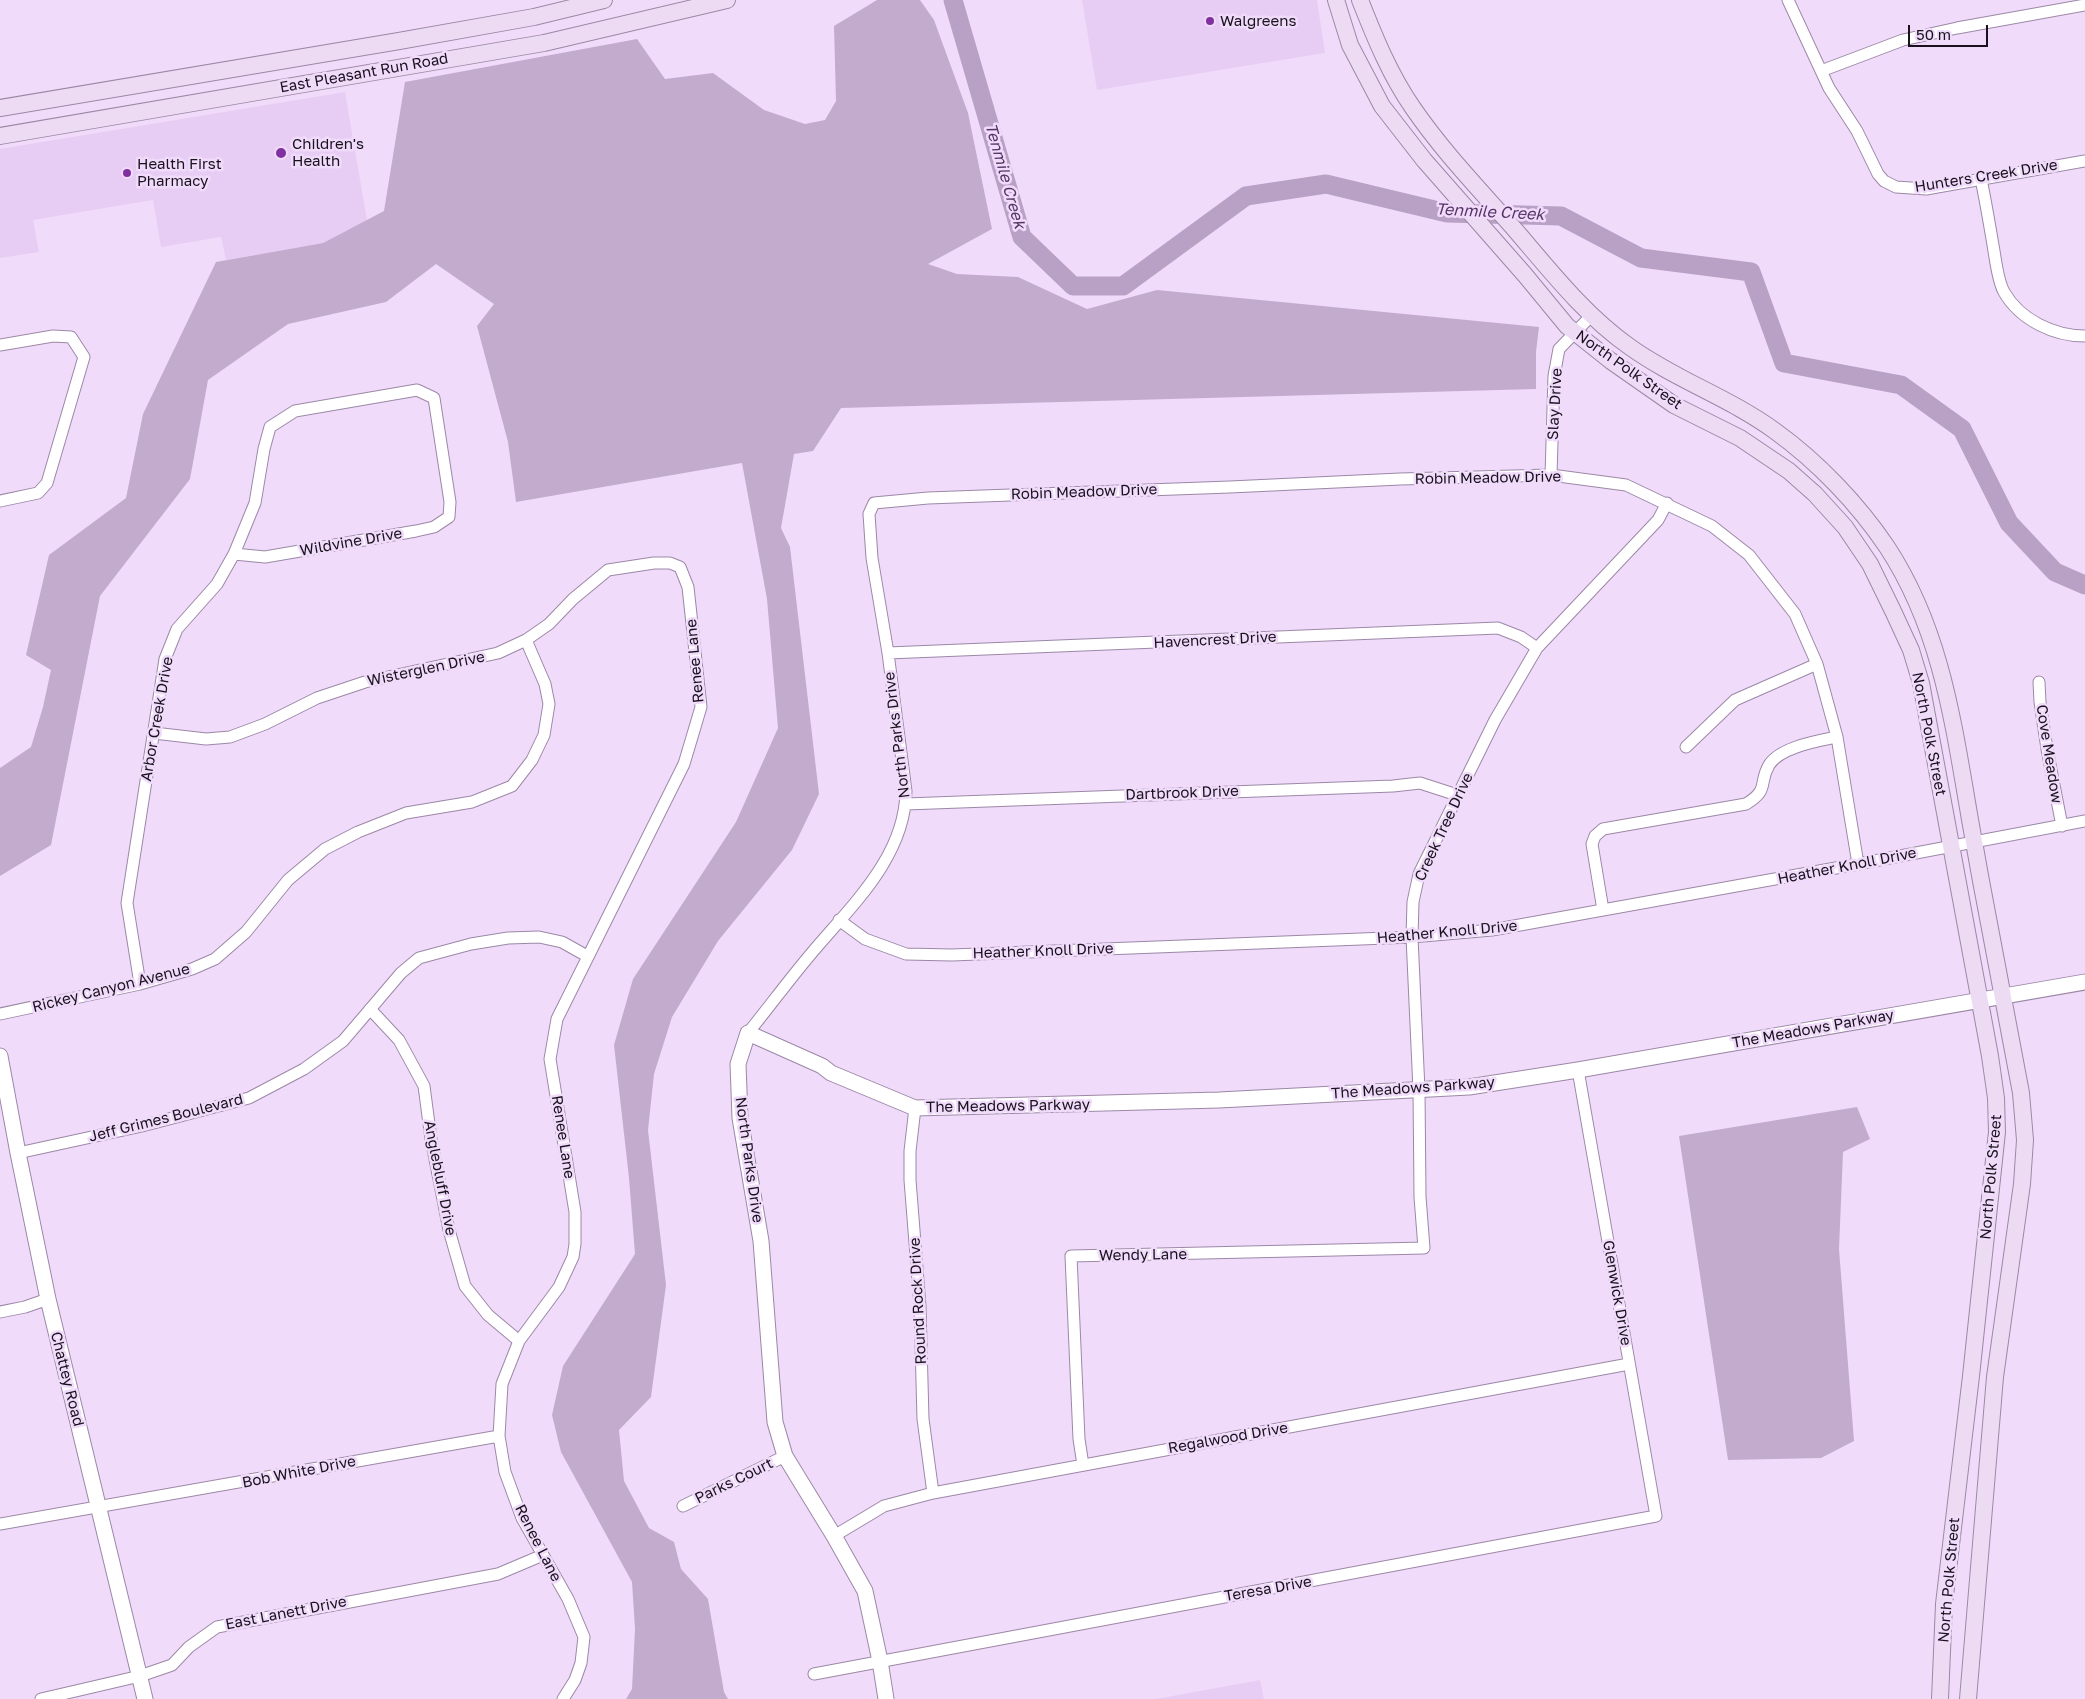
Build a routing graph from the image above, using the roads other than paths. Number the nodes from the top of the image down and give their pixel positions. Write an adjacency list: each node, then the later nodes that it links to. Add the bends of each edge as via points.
1 (604, 0): 8 (main road, East Pleasant Run Road)
2 (727, 0): 7 (main road, East Pleasant Run Road)
3 (1336, 0): 18 (main road, North Polk Street, via 1350,45 1382,106 1424,160)
4 (1360, 0): 17 (main road, North Polk Street, via 1378,46 1413,108)
5 (1788, 0): 10 (street, Hunters Creek Drive)
6 (2085, 5): 10 (street, via 1903,40)
7 (674, 6): 9 (main road, East Pleasant Run Road, via 544,43)
8 (381, 44): 9 (main road); 11 (main road, East Pleasant Run Road)
9 (386, 69): 13 (main road, East Pleasant Run Road)
10 (1821, 71): 16 (street, Hunters Creek Drive, via 1884,182 1896,187 1926,188)
11 (91, 93): 12 (main road, East Pleasant Run Road); 13 (main road)
12 (0, 108)
13 (95, 121): 14 (main road, East Pleasant Run Road)
14 (0, 136)
15 (2085, 161): 16 (street, Hunters Creek Drive)
16 (1981, 179): 19 (street, via 2004,292 2022,313 2045,328)
17 (1591, 316): 18 (street, Slay Drive); 40 (main road, North Polk Street, via 1661,369 1775,431 1818,468 1860,511 1887,548 1915,597 1934,644 1951,712)
18 (1575, 332): 21 (street, Slay Drive, via 1559,349 1554,376); 41 (main road, North Polk Street, via 1610,361 1674,405 1740,438 1789,471 1845,528 1870,564 1911,650 1921,682)
19 (2085, 336)
20 (0, 345): 22 (street, via 53,336 71,337 84,357 47,483 38,493)
21 (1552, 475): 24 (street, Robin Meadow Drive, via 928,498); 25 (street, Robin Meadow Drive, via 1626,484)
22 (0, 501)
23 (450, 502): 26 (street, Wildvine Drive, via 450,518 434,527 265,557); 26 (street, Arbor Creek Drive, via 434,398 417,390 295,411 270,427 255,503)
24 (874, 503): 30 (street, North Parks Drive, via 869,514 872,558)
25 (1667, 503): 29 (street, Creek Tree Drive, via 1658,520); 31 (street, Robin Meadow Drive, via 1712,526 1749,556 1795,614)
26 (234, 554): 33 (street, Arbor Creek Drive, via 216,584 177,629 165,660)
27 (680, 567): 28 (street, Wisterglen Drive, via 654,563 608,570 549,624); 46 (street, Renee Lane, via 688,587 701,707 684,764)
28 (526, 640): 33 (street, Wisterglen Drive, via 498,653 365,682 317,698 230,737 206,739); 48 (street, Rickey Canyon Avenue, via 545,684 549,704 544,735 532,760 512,786 472,802 406,813 325,849 288,880 246,932 215,959 192,970)
29 (1537, 648): 30 (street, Havencrest Drive, via 1498,628); 36 (street, Creek Tree Drive, via 1509,694)
30 (888, 653): 37 (street, North Parks Drive)
31 (1818, 664): 34 (street, Robin Meadow Drive); 35 (street, via 1735,700)
32 (2039, 682): 39 (street, Cove Meadow, via 2047,749)
33 (154, 733): 48 (street, Arbor Creek Drive, via 127,903)
34 (1837, 737): 42 (street, Robin Meadow Drive); 43 (street, via 1781,754 1769,765 1759,796 1746,804 1603,830 1595,836 1592,844)
35 (1686, 747)
36 (1457, 795): 37 (street, Dartbrook Drive, via 1420,782); 45 (street, Creek Tree Drive, via 1419,874 1412,902)
37 (906, 804): 44 (street, North Parks Drive, via 899,832 878,876)
38 (2085, 821): 39 (street, Heather Knoll Drive)
39 (2062, 826): 40 (street, Heather Knoll Drive)
40 (1974, 842): 41 (street, Heather Knoll Drive); 49 (main road, North Polk Street)
41 (1950, 846): 42 (street, Heather Knoll Drive); 50 (main road, North Polk Street)
42 (1858, 864): 43 (street, Heather Knoll Drive)
43 (1603, 910): 45 (street, Heather Knoll Drive, via 1492,930)
44 (840, 920): 45 (street, Heather Knoll Drive, via 865,939 906,954); 53 (street, North Parks Drive)
45 (1412, 937): 56 (street, Creek Tree Drive)
46 (587, 956): 51 (street, Jeff Grimes Boulevard, via 562,942 540,937 471,944 419,958 401,973); 62 (street, Renee Lane, via 557,1018 550,1059 575,1212 573,1257 559,1287)
47 (2085, 982): 49 (street, The Meadows Parkway)
48 (140, 984): 52 (street, Rickey Canyon Avenue)
49 (2002, 997): 50 (street, The Meadows Parkway); 65 (main road, North Polk Street, via 2021,1093 2025,1140 2022,1184)
50 (1980, 1001): 55 (street, The Meadows Parkway); 64 (main road, North Polk Street, via 1996,1098 1997,1132)
51 (370, 1009): 58 (street, Jeff Grimes Boulevard, via 343,1042 304,1069 249,1098); 62 (street, Anglebluff Drive, via 399,1040 424,1086 449,1230 465,1286 488,1316)
52 (0, 1014)
53 (748, 1033): 57 (street, The Meadows Parkway); 67 (street, North Parks Drive, via 738,1064 740,1118 761,1241 774,1422)
54 (0, 1056): 58 (street, Chattey Road)
55 (1578, 1070): 56 (street, The Meadows Parkway, via 1469,1087); 63 (street, Glenwick Drive)
56 (1419, 1090): 57 (street, The Meadows Parkway); 59 (street, Creek Tree Drive)
57 (915, 1108): 69 (street, Round Rock Drive, via 910,1180 920,1306 923,1419)
58 (18, 1153): 60 (street, Chattey Road)
59 (1424, 1248): 68 (street, Wendy Lane, via 1071,1256 1079,1439)
60 (48, 1299): 61 (street); 71 (street, Chattey Road)
61 (0, 1312)
62 (519, 1340): 66 (street, Renee Lane, via 502,1384)
63 (1629, 1364): 68 (street, Regalwood Drive); 72 (street, Glenwick Drive)
64 (1971, 1376): 65 (main road); 83 (main road, North Polk Street, via 1944,1604)
65 (1995, 1377): 84 (main road, North Polk Street)
66 (499, 1436): 71 (street, Bob White Drive); 75 (street, Renee Lane, via 505,1472 522,1518)
67 (785, 1456): 70 (street, Parks Court); 74 (street, North Parks Drive)
68 (1083, 1465): 69 (street, Regalwood Drive)
69 (933, 1493): 74 (street, Regalwood Drive, via 884,1506)
70 (683, 1506)
71 (98, 1508): 73 (street, Bob White Drive); 78 (street, Chattey Road)
72 (1656, 1516): 76 (street, Teresa Drive)
73 (0, 1524)
74 (834, 1536): 76 (street, North Parks Drive, via 865,1591)
75 (543, 1555): 78 (street, East Lanett Drive, via 498,1574 216,1627 188,1647 172,1665); 81 (street, Renee Lane, via 568,1599 584,1637 581,1663)
76 (880, 1661): 77 (street, Teresa Drive); 82 (street, North Parks Drive)
77 (814, 1674)
78 (140, 1676): 79 (street, East Lanett Drive); 80 (street, Chattey Road)
79 (41, 1699)
80 (146, 1699)
81 (563, 1699)
82 (886, 1699)
83 (1940, 1699)
84 (1968, 1699)

